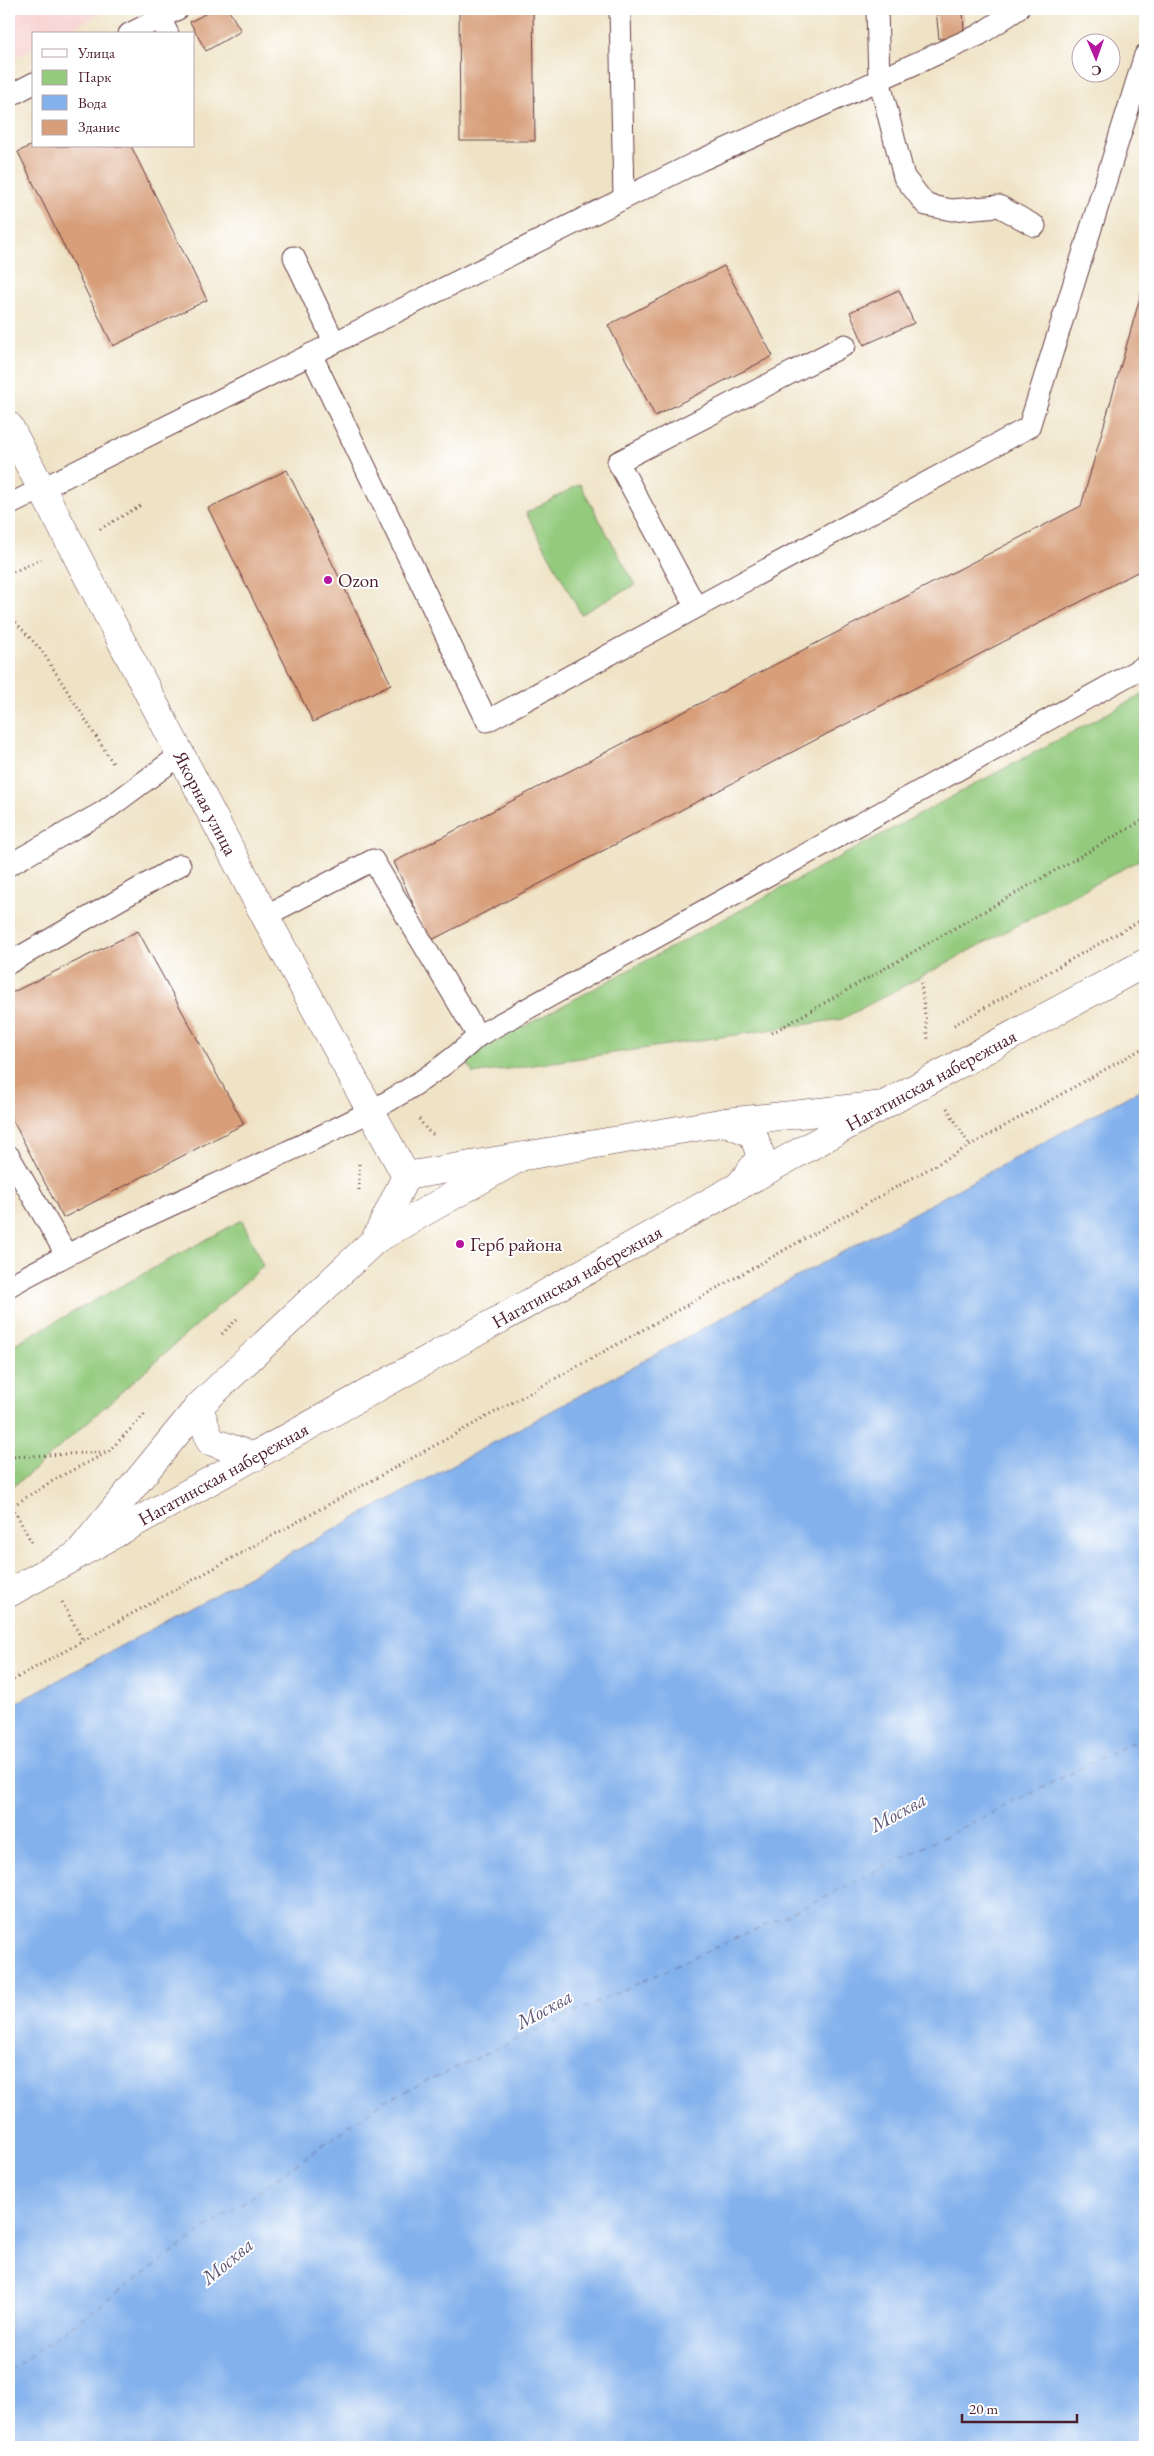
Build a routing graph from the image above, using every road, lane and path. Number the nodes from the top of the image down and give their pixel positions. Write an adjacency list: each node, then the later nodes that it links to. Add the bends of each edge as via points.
1 (620, 9): 10 (lane)
2 (877, 9): 7 (lane)
3 (1018, 9): 7 (lane, via 980,35)
4 (168, 20): 5 (lane)
5 (135, 32)
6 (1145, 55): 19 (lane, via 1029,426)
7 (879, 79): 10 (lane); 11 (lane, via 904,177 926,205 952,210 999,206)
8 (32, 84): 9 (lane)
9 (9, 96)
10 (624, 197): 13 (lane)
11 (1035, 226)
12 (294, 256): 13 (lane)
13 (334, 342): 15 (lane)
14 (845, 345): 19 (lane, via 618,462)
15 (310, 354): 17 (lane); 19 (lane, via 487,721)
16 (9, 426): 17 (street, Якорная улица)
17 (41, 489): 18 (lane); 22 (street, Якорная улица)
18 (9, 505)
19 (696, 607)
20 (9, 616): 23 (path, via 42,651)
21 (1145, 666): 35 (lane)
22 (180, 755): 23 (lane); 27 (street, Якорная улица)
23 (130, 791): 25 (lane, via 103,812)
24 (1145, 819): 33 (path)
25 (9, 865)
26 (180, 865): 30 (lane)
27 (266, 916): 35 (lane, via 373,860); 40 (street, Якорная улица)
28 (1145, 918): 32 (path)
29 (1145, 963): 39 (street, Нагатинская набережная)
30 (9, 964)
31 (921, 983): 36 (path)
32 (946, 1030)
33 (772, 1033)
34 (937, 1034): 36 (path)
35 (478, 1036): 40 (lane, via 461,1052)
36 (928, 1039): 37 (path)
37 (920, 1044)
38 (1145, 1047): 57 (path, via 624,1342)
39 (884, 1105): 42 (street); 47 (street, Нагатинская набережная)
40 (371, 1113): 46 (street, Якорная улица); 49 (lane)
41 (417, 1116): 43 (path, via 427,1130)
42 (726, 1122): 45 (street); 47 (street, via 753,1134 761,1156)
43 (439, 1138)
44 (9, 1156): 49 (lane)
45 (517, 1159): 46 (street); 48 (street)
46 (406, 1176): 48 (street)
47 (739, 1186): 53 (street, Нагатинская набережная)
48 (375, 1240): 51 (street)
49 (66, 1254): 50 (lane)
50 (9, 1286)
51 (199, 1406): 53 (street, via 210,1441); 55 (street)
52 (9, 1457): 54 (path, via 108,1452)
53 (254, 1457): 55 (street, Нагатинская набережная)
54 (9, 1508)
55 (76, 1557): 56 (street, Нагатинская набережная)
56 (9, 1593)
57 (9, 1682)

